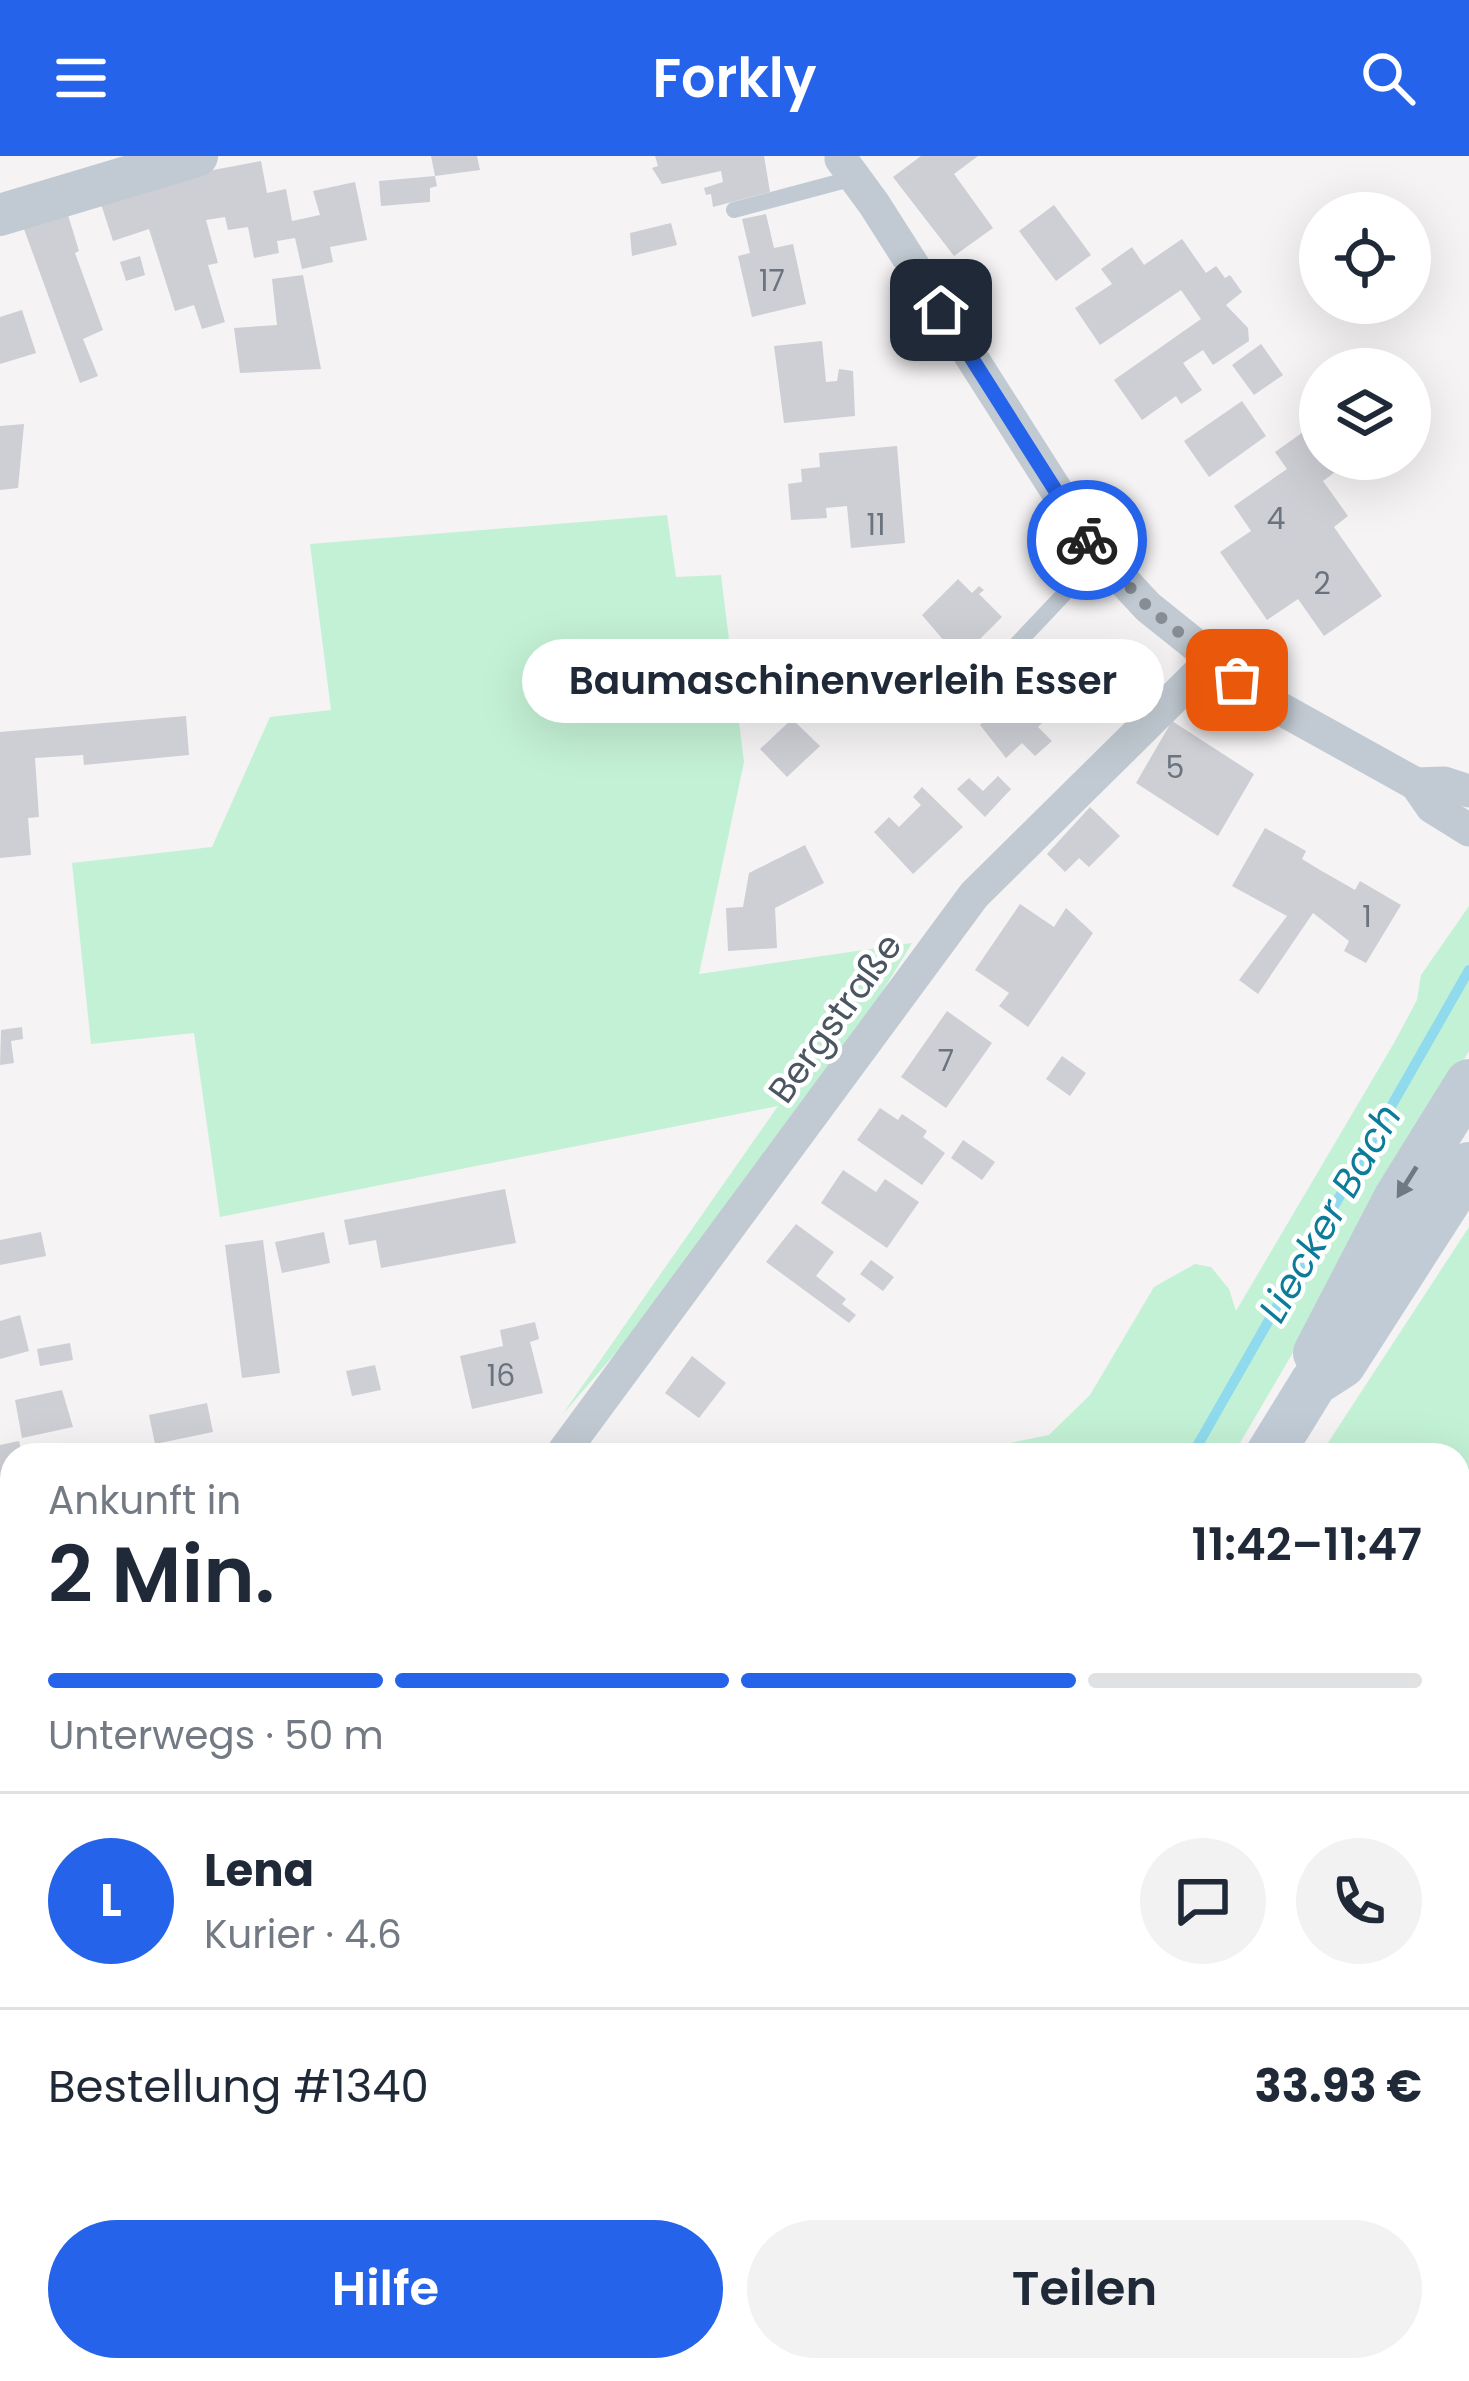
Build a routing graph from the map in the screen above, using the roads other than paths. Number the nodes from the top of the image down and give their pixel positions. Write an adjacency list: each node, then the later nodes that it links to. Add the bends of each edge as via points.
1 (197, 156): 4 (street)
2 (848, 168): 3 (lane); 5 (street)
3 (734, 210)
4 (0, 215)
5 (1100, 556): 6 (lane); 7 (street)
6 (1015, 646)
7 (1211, 661): 8 (street); 14 (street, Bergstraße, via 974,895)
8 (1416, 784): 9 (street); 10 (street, via 1432,807)
9 (1469, 791)
10 (1469, 830)
11 (1469, 1083): 13 (main road, one-way to 13, via 1317,1350)
12 (1469, 1166): 13 (main road, via 1342,1364)
13 (1314, 1382): 15 (main road)
14 (570, 1443)
15 (1276, 1443)

